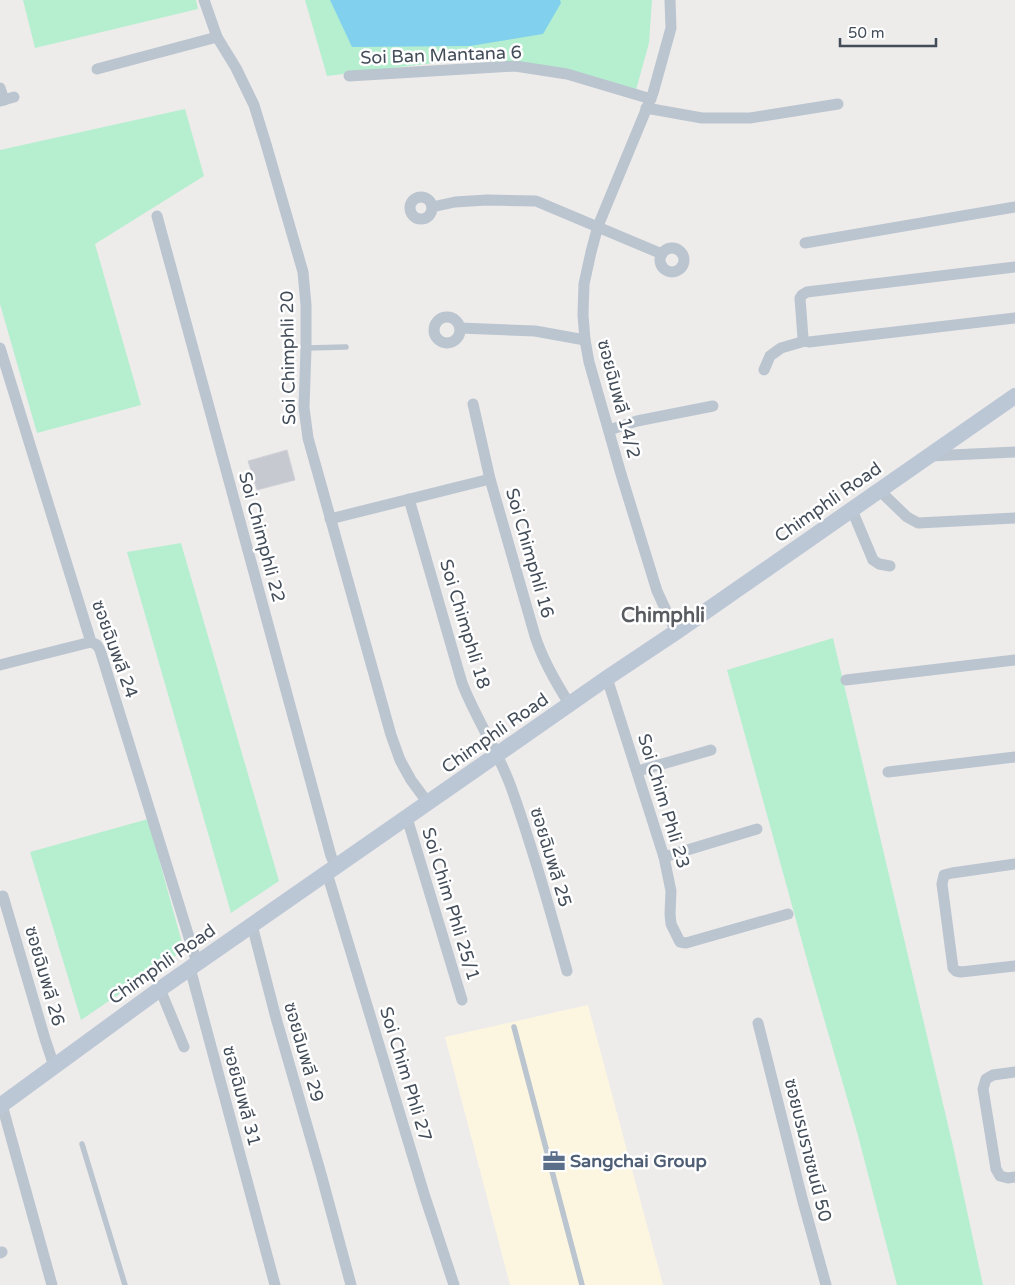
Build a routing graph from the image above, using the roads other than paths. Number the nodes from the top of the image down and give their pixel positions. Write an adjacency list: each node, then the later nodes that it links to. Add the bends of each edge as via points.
1 (204, 0): 3 (street, Soi Chimphli 20)
2 (673, 0): 8 (street, ซอยฉิมพลี 14/2, via 671,28)
3 (217, 37): 4 (street); 23 (street, Soi Chimphli 20, via 254,105 266,144 302,272)
4 (97, 69)
5 (350, 76): 8 (street, Soi Ban Mantana 6, via 516,66 567,74)
6 (0, 88): 7 (street)
7 (6, 100)
8 (648, 104): 9 (street, Soi Ban Mantana 6, via 702,118 750,118); 13 (street, ซอยฉิมพลี 14/2)
9 (838, 104)
10 (432, 207): 13 (street, via 487,200 536,201)
11 (1015, 207): 14 (street)
12 (157, 216): 55 (street, Soi Chimphli 22, via 331,856)
13 (598, 226): 15 (street); 19 (street, ซอยฉิมพลี 14/2, via 584,284)
14 (805, 243)
15 (662, 254)
16 (1015, 267): 20 (street, via 807,292 800,298)
17 (1015, 318): 20 (street)
18 (460, 328): 19 (street, via 536,331)
19 (585, 340): 28 (street, ซอยฉิมพลี 14/2)
20 (805, 341): 24 (street, via 781,348 770,356)
21 (346, 347): 23 (lane)
22 (0, 348): 39 (street, ซอยฉิมพลี 24)
23 (306, 348): 36 (street, Soi Chimphli 20, via 304,408 307,431)
24 (764, 370)
25 (1015, 396): 30 (street, Chimphli Road)
26 (473, 404): 31 (street, Soi Chimphli 16)
27 (713, 406): 28 (street)
28 (609, 430): 38 (street, ซอยฉิมพลี 14/2, via 657,591)
29 (1015, 452): 30 (street)
30 (930, 456): 32 (street, Chimphli Road)
31 (490, 479): 33 (street); 44 (street, Soi Chimphli 16, via 541,653)
32 (880, 491): 34 (street, Chimphli Road); 35 (street, via 918,523)
33 (409, 499): 36 (street); 46 (street, Soi Chimphli 18, via 462,683)
34 (852, 510): 37 (street, via 873,560); 38 (street, Chimphli Road)
35 (1015, 518)
36 (330, 519): 50 (street, Soi Chimphli 20, via 391,735 400,760)
37 (890, 566)
38 (676, 632): 42 (street, Chimphli Road)
39 (91, 642): 41 (street); 59 (street, ซอยฉิมพลี 24, via 100,650)
40 (1015, 660): 43 (street)
41 (1, 663)
42 (607, 678): 44 (street, Chimphli Road); 48 (street, Soi Chim Phli 23)
43 (846, 680)
44 (570, 705): 46 (street, Chimphli Road)
45 (711, 750): 48 (street)
46 (498, 755): 50 (street, Chimphli Road); 61 (street, ซอยฉิมพลี 25, via 540,873)
47 (1015, 757): 49 (street)
48 (638, 771): 53 (street, Soi Chim Phli 23)
49 (888, 772)
50 (428, 803): 51 (street, Chimphli Road)
51 (407, 818): 55 (street, Chimphli Road); 63 (street, Soi Chim Phli 25/1)
52 (757, 829): 53 (street)
53 (664, 857): 57 (street, Soi Chim Phli 23, via 671,892 671,924 680,942)
54 (1015, 864): 60 (street, via 944,875 942,884 953,968 961,972)
55 (331, 870): 58 (street, Chimphli Road); 76 (street, Soi Chim Phli 27, via 425,1197)
56 (3, 896): 67 (street, ซอยฉิมพลี 26)
57 (788, 914)
58 (252, 925): 59 (street, Chimphli Road); 75 (street, ซอยฉิมพลี 29)
59 (194, 965): 62 (street, Chimphli Road); 74 (street, ซอยฉิมพลี 31)
60 (1015, 966)
61 (567, 971)
62 (160, 988): 66 (street); 67 (street, Chimphli Road)
63 (462, 1000)
64 (758, 1023): 78 (street, ซอยบรมราชชนนี 50)
65 (514, 1026): 77 (lane)
66 (184, 1046)
67 (54, 1066): 69 (street, Chimphli Road)
68 (1015, 1072): 71 (street, via 992,1075 986,1079 983,1089 996,1169 1000,1176)
69 (1, 1105): 72 (street)
70 (82, 1144): 73 (lane)
71 (1015, 1178)
72 (52, 1285)
73 (125, 1285)
74 (275, 1285)
75 (351, 1285)
76 (454, 1285)
77 (582, 1285)
78 (826, 1285)

